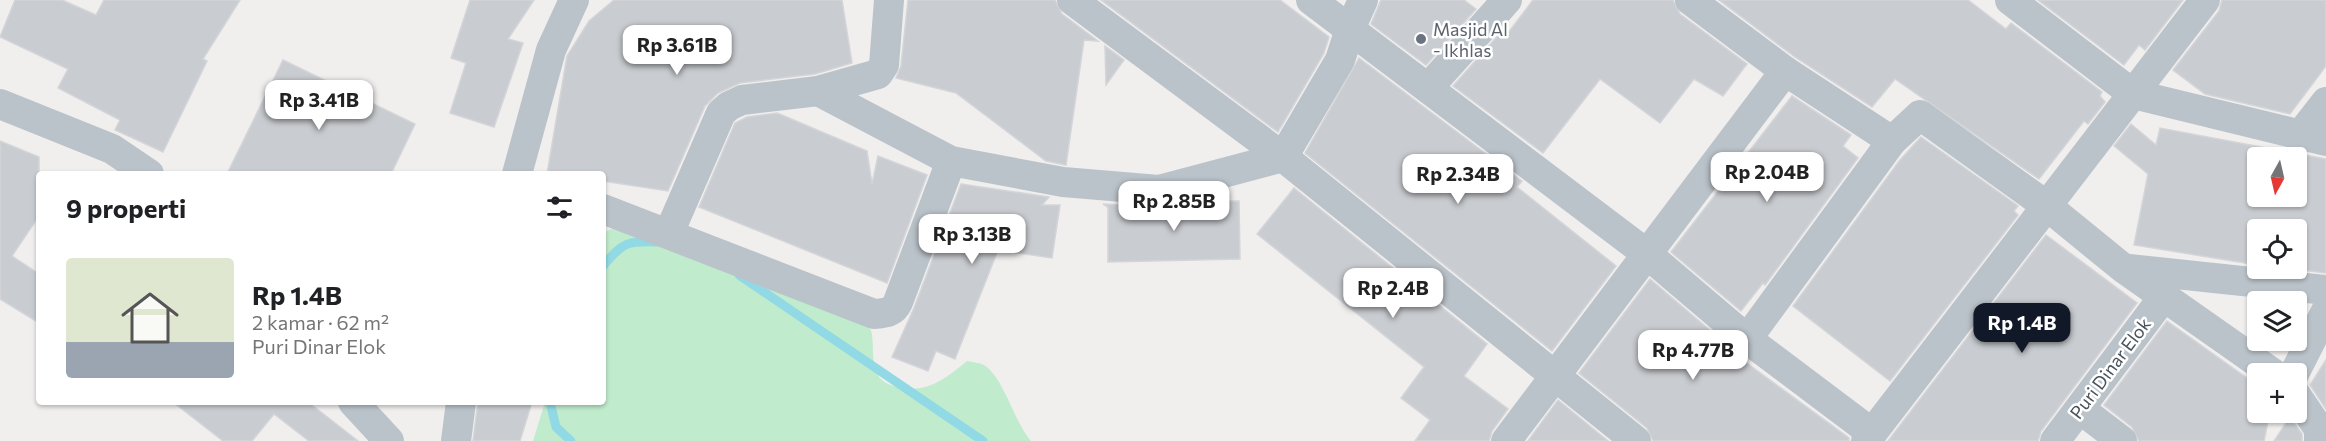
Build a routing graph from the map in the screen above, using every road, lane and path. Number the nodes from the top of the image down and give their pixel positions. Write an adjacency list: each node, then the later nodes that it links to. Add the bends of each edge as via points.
1 (574, 0): 22 (street, via 551,50)
2 (889, 0): 13 (street, via 881,70)
3 (1072, 0): 19 (street)
4 (1311, 0): 10 (street)
5 (1364, 0): 10 (street)
6 (1507, 0): 12 (street)
7 (1690, 0): 11 (street)
8 (2011, 0): 14 (street)
9 (2205, 0): 14 (street)
10 (1350, 29): 12 (street); 19 (street, via 1340,60)
11 (1785, 71): 18 (street); 26 (street)
12 (1428, 88): 26 (street)
13 (818, 91): 20 (street); 25 (street, via 742,100 721,113)
14 (2133, 94): 17 (street); 23 (street)
15 (2326, 102): 17 (street)
16 (0, 105): 21 (street, via 112,148)
17 (2314, 138)
18 (1892, 141): 23 (street, via 1917,115 1926,117); 31 (street)
19 (1283, 157): 20 (street, via 1159,190 1063,182); 34 (street)
20 (951, 161): 25 (street, via 898,302 890,312 874,314)
21 (145, 171)
22 (518, 171)
23 (2047, 206): 27 (street); 39 (street)
24 (606, 210): 25 (street)
25 (669, 233)
26 (1647, 254): 31 (street); 34 (street)
27 (2123, 268): 28 (street); 29 (street)
28 (2326, 290)
29 (2165, 295): 32 (street); 37 (street, Puri Dinar Elok)
30 (2326, 311): 33 (street)
31 (1747, 339): 39 (street)
32 (2259, 363)
33 (2300, 363)
34 (1554, 375): 42 (street); 43 (street)
35 (356, 405): 40 (street)
36 (461, 405): 41 (street)
37 (2080, 410): 44 (street, Puri Dinar Elok); 45 (street)
38 (2307, 411): 46 (street, via 2319,429)
39 (1869, 437)
40 (389, 441)
41 (456, 441)
42 (1506, 441)
43 (1636, 441)
44 (2055, 441)
45 (2122, 441)
46 (2319, 441)

